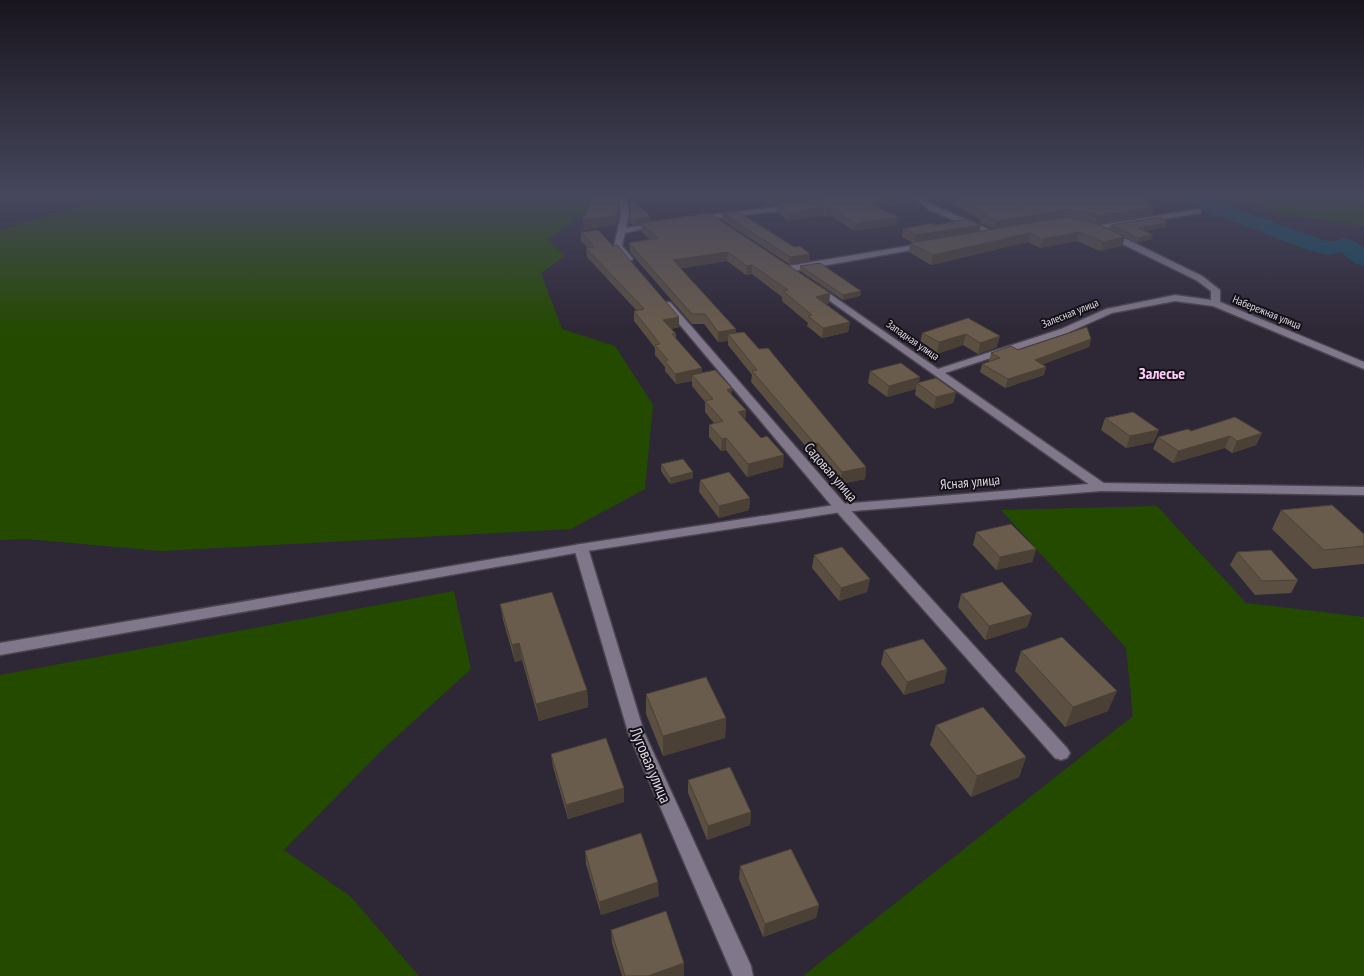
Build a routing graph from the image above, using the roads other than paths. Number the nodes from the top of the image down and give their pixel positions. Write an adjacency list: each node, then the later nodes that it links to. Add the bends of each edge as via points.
1 (619, 240): 4 (street, via 618,246)
2 (1119, 240): 6 (street, Набережная улица, via 1199,278 1216,290)
3 (935, 243): 8 (street, Западная улица, via 784,266)
4 (637, 269)
5 (663, 299): 11 (street, Садовая улица)
6 (1215, 302): 7 (street, Набережная улица); 8 (street, Залесная улица, via 1175,298 1109,311 1064,331)
7 (1364, 366)
8 (938, 372): 9 (street, Западная улица)
9 (1101, 487): 10 (street, Ясная улица); 11 (street, Ясная улица)
10 (1364, 491)
11 (841, 508): 12 (street, Ясная улица); 14 (street, Садовая улица)
12 (581, 548): 13 (street, Ясная улица); 15 (street, Луговая улица, via 636,732)
13 (0, 649)
14 (1061, 753)
15 (743, 974)

